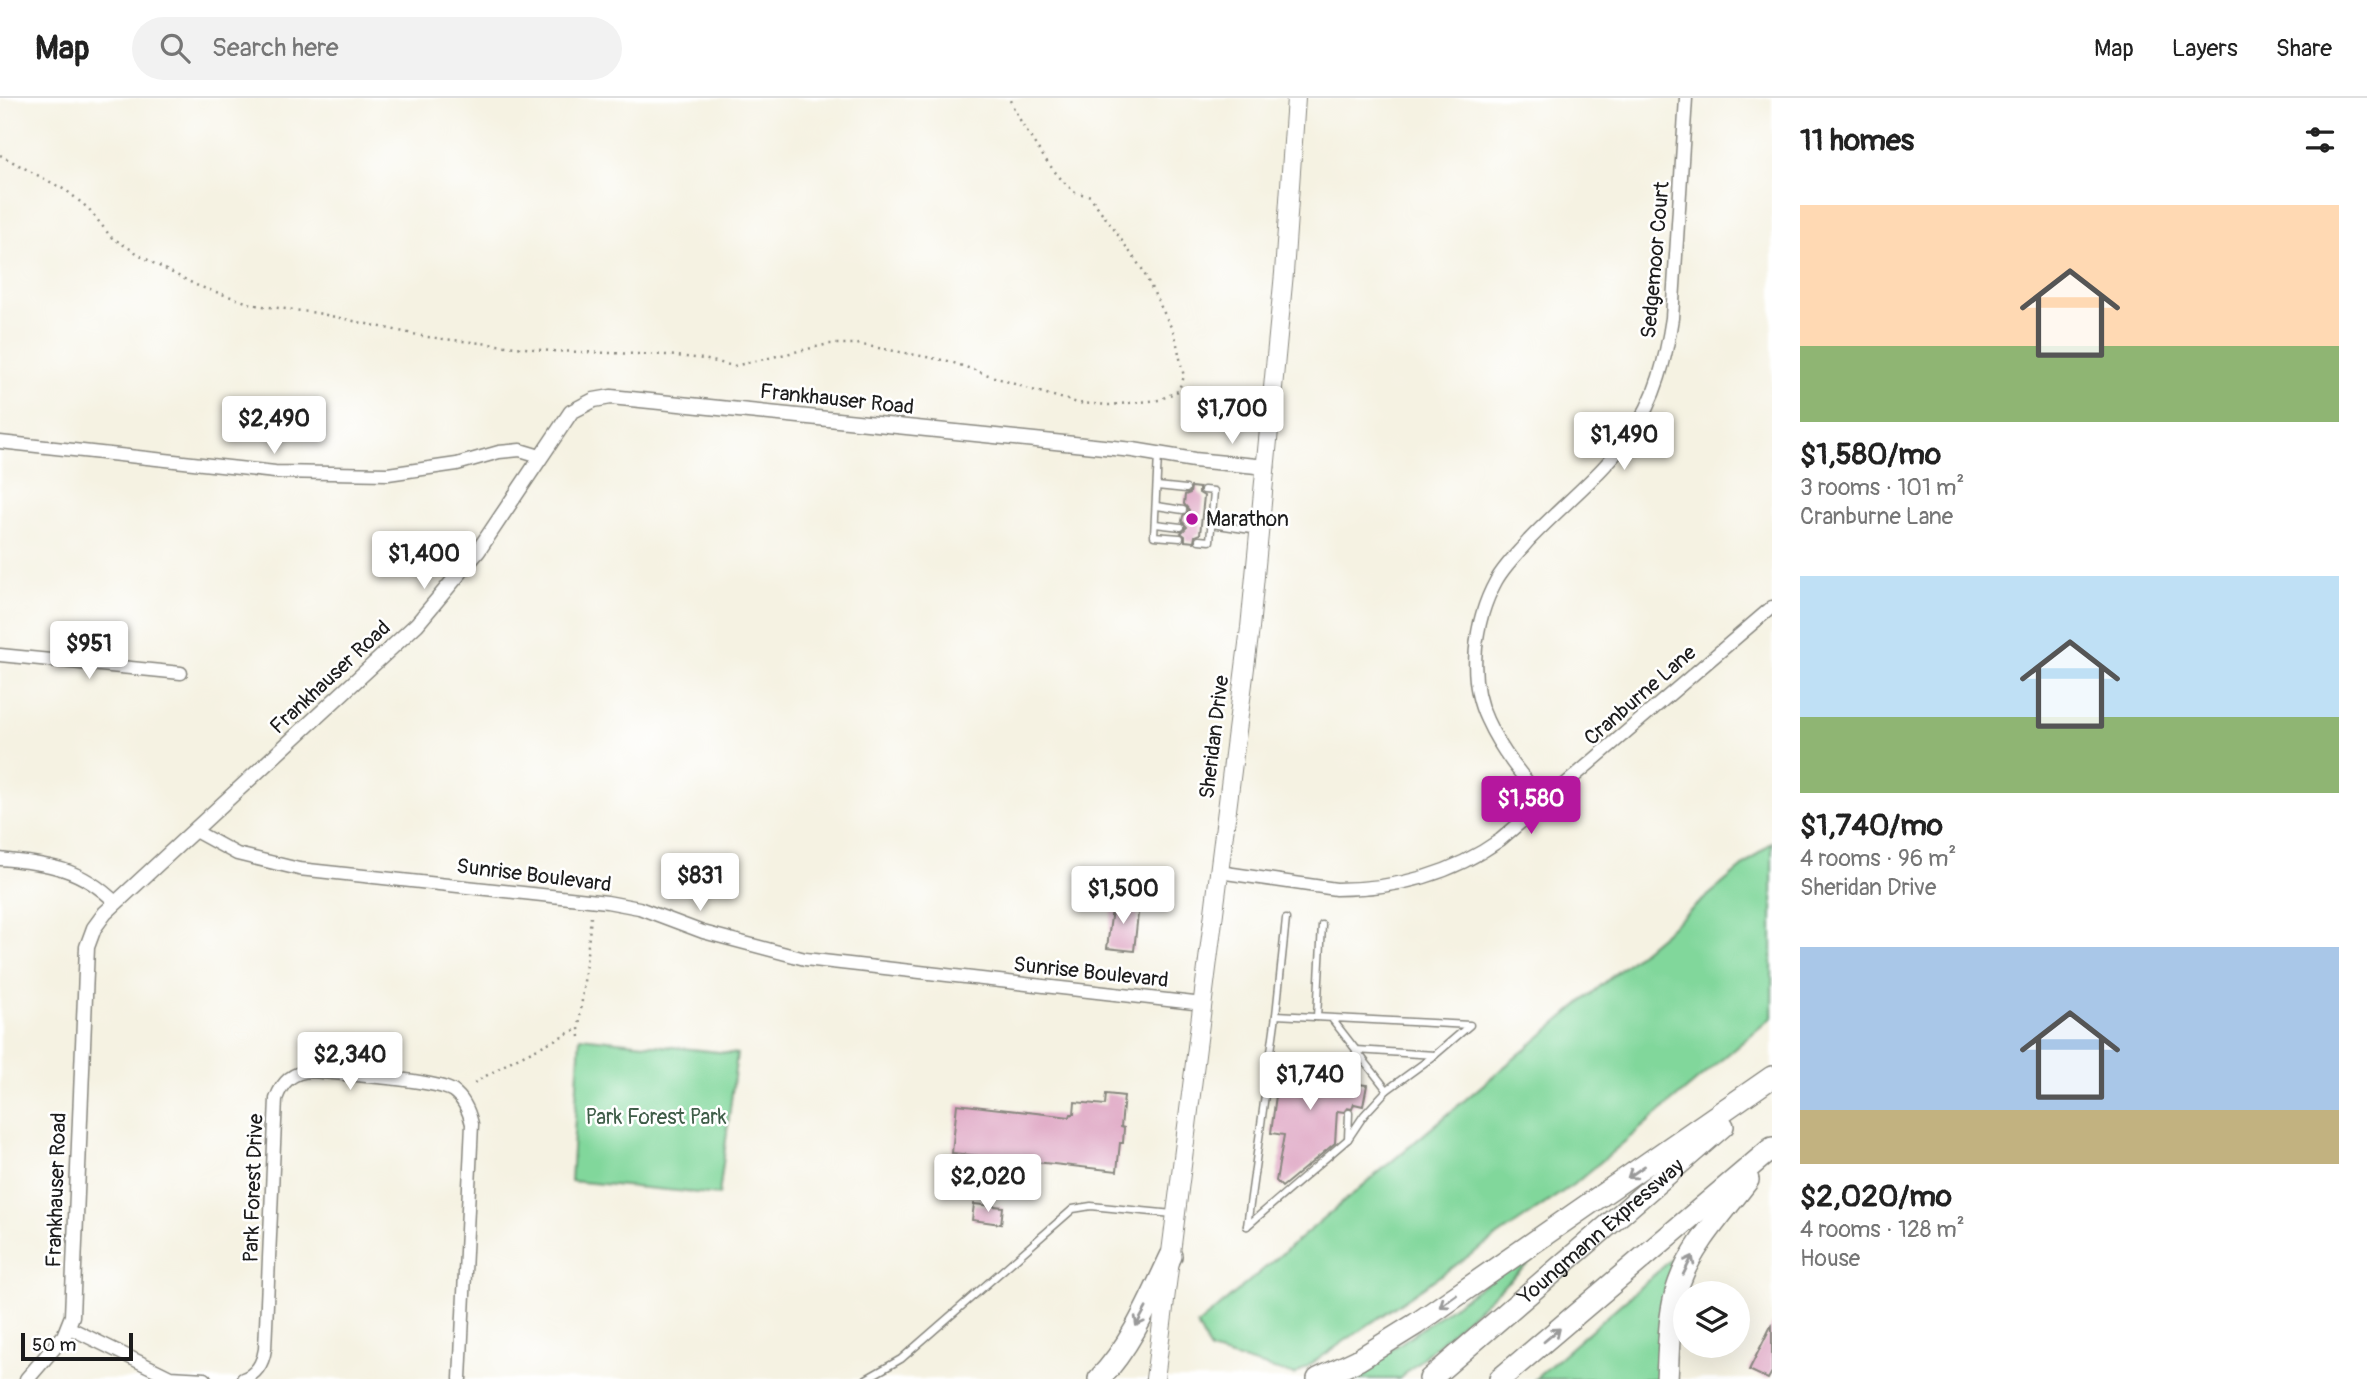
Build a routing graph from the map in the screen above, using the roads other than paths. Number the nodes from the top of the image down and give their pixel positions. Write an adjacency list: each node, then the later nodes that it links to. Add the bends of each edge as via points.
1 (1296, 98): 6 (main road, Sheridan Drive)
2 (1686, 98): 24 (street, Sedgemoor Court, via 1672,318 1649,404 1613,459 1502,571 1479,631 1476,680 1486,718 1518,771)
3 (0, 442): 5 (street, via 318,475 416,471 520,450)
4 (1158, 453): 5 (street, Frankhauser Road, via 611,397 571,412); 6 (street, Frankhauser Road); 7 (lane)
5 (540, 456): 25 (street, Frankhauser Road, via 471,560 418,624)
6 (1267, 467): 18 (main road, Sheridan Drive)
7 (1157, 486): 8 (lane); 10 (lane)
8 (1186, 489)
9 (1204, 490): 13 (lane, via 1214,491)
10 (1157, 506): 11 (lane); 14 (lane)
11 (1183, 510)
12 (1202, 512): 13 (lane)
13 (1212, 513): 16 (lane)
14 (1155, 524): 15 (lane); 19 (lane, via 1154,536)
15 (1181, 527)
16 (1210, 527): 17 (lane); 18 (lane); 20 (lane, via 1210,541)
17 (1200, 529)
18 (1260, 531): 27 (main road, Sheridan Drive)
19 (1180, 538)
20 (1199, 540)
21 (1772, 607): 24 (street, Cranburne Lane)
22 (0, 655): 23 (street)
23 (181, 673)
24 (1545, 803): 27 (street, Cranburne Lane, via 1486,850 1451,869 1394,885 1336,889)
25 (195, 831): 28 (street, Frankhauser Road); 31 (street, Sunrise Boulevard, via 237,854 267,863 607,902 804,959)
26 (0, 859): 28 (street, via 64,869 84,877)
27 (1219, 873): 31 (main road, Sheridan Drive)
28 (116, 903): 46 (street, Frankhauser Road, via 96,924 87,947 73,1306)
29 (1286, 919): 32 (lane)
30 (1322, 925): 33 (lane)
31 (1203, 1004): 44 (main road, Sheridan Drive)
32 (1276, 1015): 33 (lane); 42 (lane, via 1247,1226)
33 (1317, 1017): 34 (lane)
34 (1332, 1018): 35 (lane); 36 (lane, via 1471,1024)
35 (1356, 1050): 36 (lane); 38 (lane); 40 (lane)
36 (1435, 1055): 40 (lane)
37 (1772, 1077): 55 (highway, one-way to 55, via 1416,1324)
38 (1354, 1079)
39 (1772, 1083): 56 (highway, Youngmann Expressway)
40 (1387, 1090): 42 (lane)
41 (1349, 1113): 42 (lane)
42 (1348, 1139)
43 (1772, 1148): 57 (highway, one-way to 43); 58 (highway, one-way to 43, via 1678,1284 1689,1261)
44 (1176, 1214): 45 (main road, Sheridan Drive); 52 (lane, via 1091,1206 1073,1209 901,1359)
45 (1171, 1256): 53 (highway, one-way to 53, via 1120,1354); 54 (main road, Sheridan Drive)
46 (68, 1327): 47 (street); 48 (street, Frankhauser Road)
47 (174, 1378): 49 (street)
48 (27, 1379)
49 (205, 1379)
50 (243, 1379): 51 (street, Park Forest Drive, via 258,1369 265,1349 276,1099 286,1080 311,1071 440,1085 460,1097 469,1111)
51 (460, 1379)
52 (866, 1379)
53 (1099, 1379)
54 (1155, 1379)
55 (1318, 1379)
56 (1430, 1379)
57 (1500, 1379)
58 (1667, 1379)

